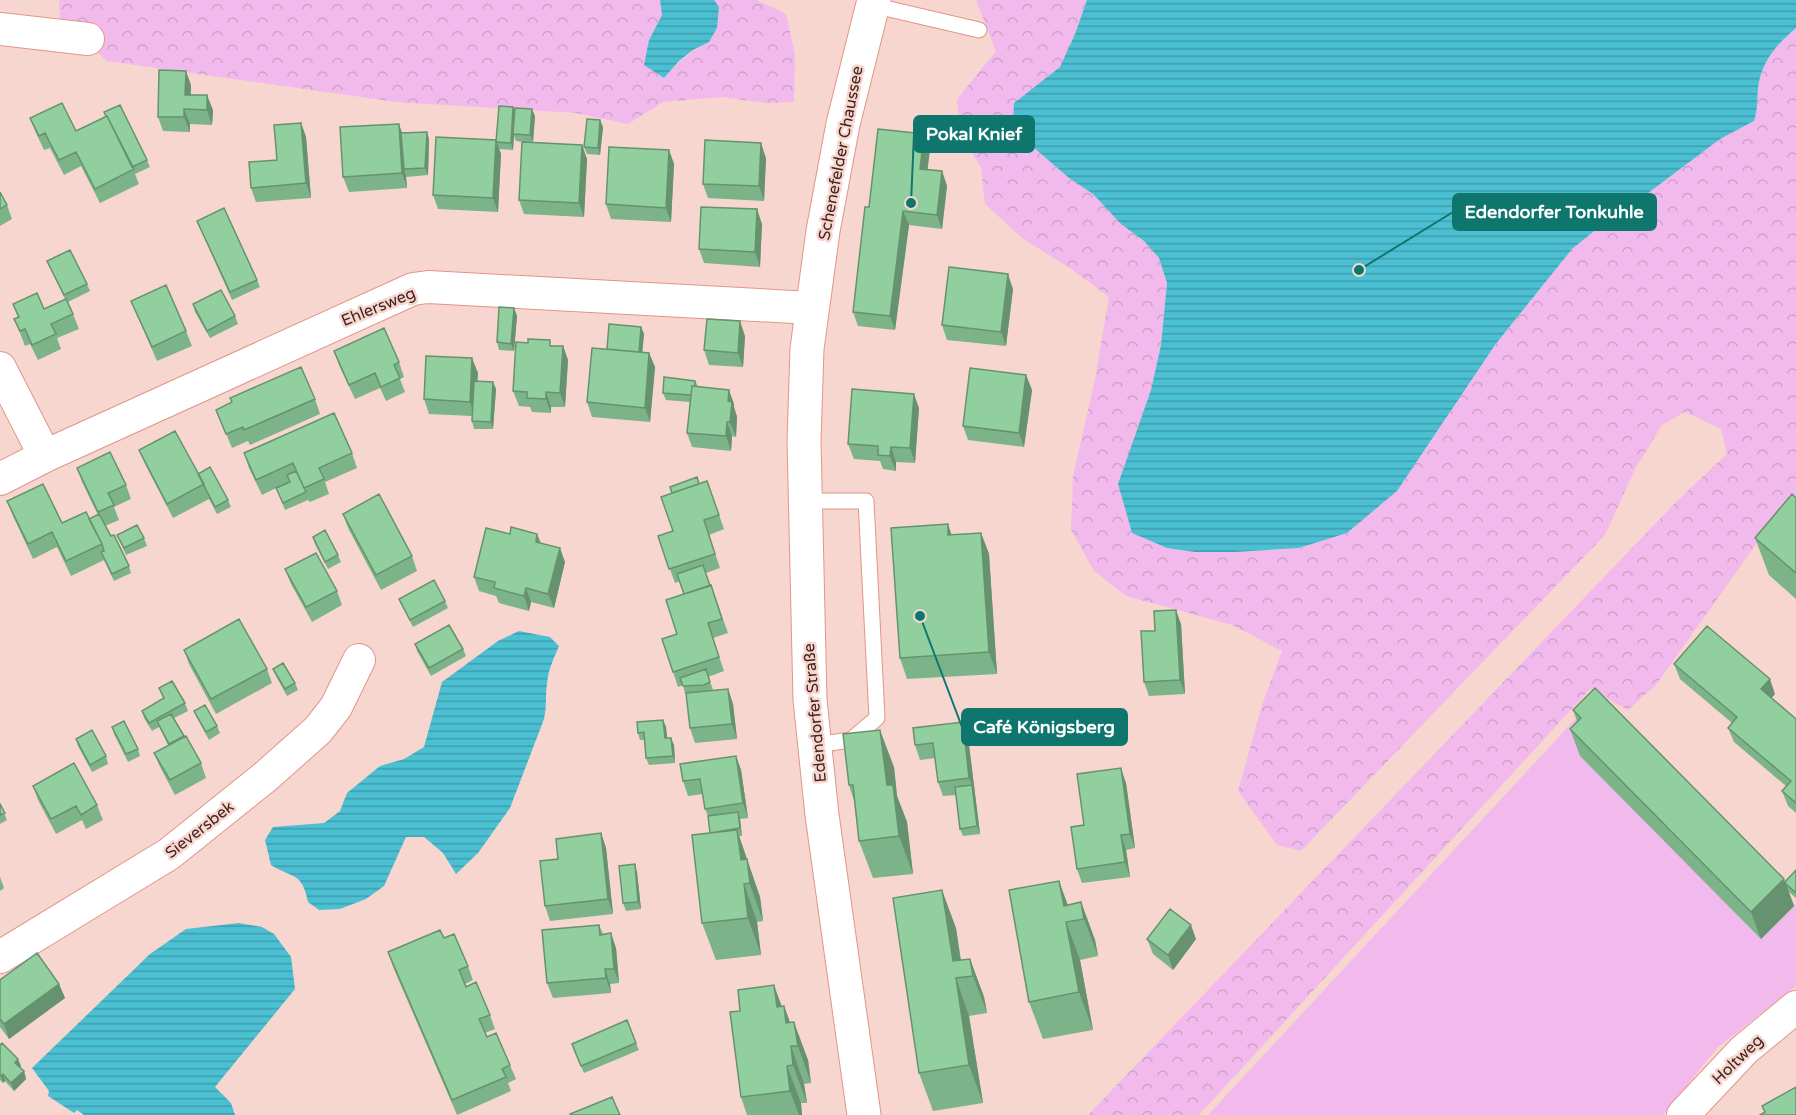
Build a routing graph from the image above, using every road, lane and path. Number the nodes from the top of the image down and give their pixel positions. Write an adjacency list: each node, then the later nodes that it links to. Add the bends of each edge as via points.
1 (873, 2): 3 (lane); 5 (street, Schenefelder Chaussee, via 843,123)
2 (0, 29): 4 (street)
3 (979, 30)
4 (88, 39)
5 (812, 308): 7 (street, Ehlersweg, via 428,287 413,290); 9 (street, Edendorfer Straße, via 807,349)
6 (0, 368): 7 (street)
7 (45, 456): 8 (street, Ehlersweg)
8 (0, 479)
9 (804, 501): 11 (street, Edendorfer Straße); 11 (lane, via 866,501 878,718 851,740)
10 (359, 660): 12 (street, Sieversbek, via 336,707 318,730 256,783 169,854)
11 (815, 745): 14 (street, Edendorfer Straße)
12 (0, 957)
13 (1796, 1007): 15 (street, Holtweg, via 1744,1050)
14 (864, 1115)
15 (1683, 1115)

